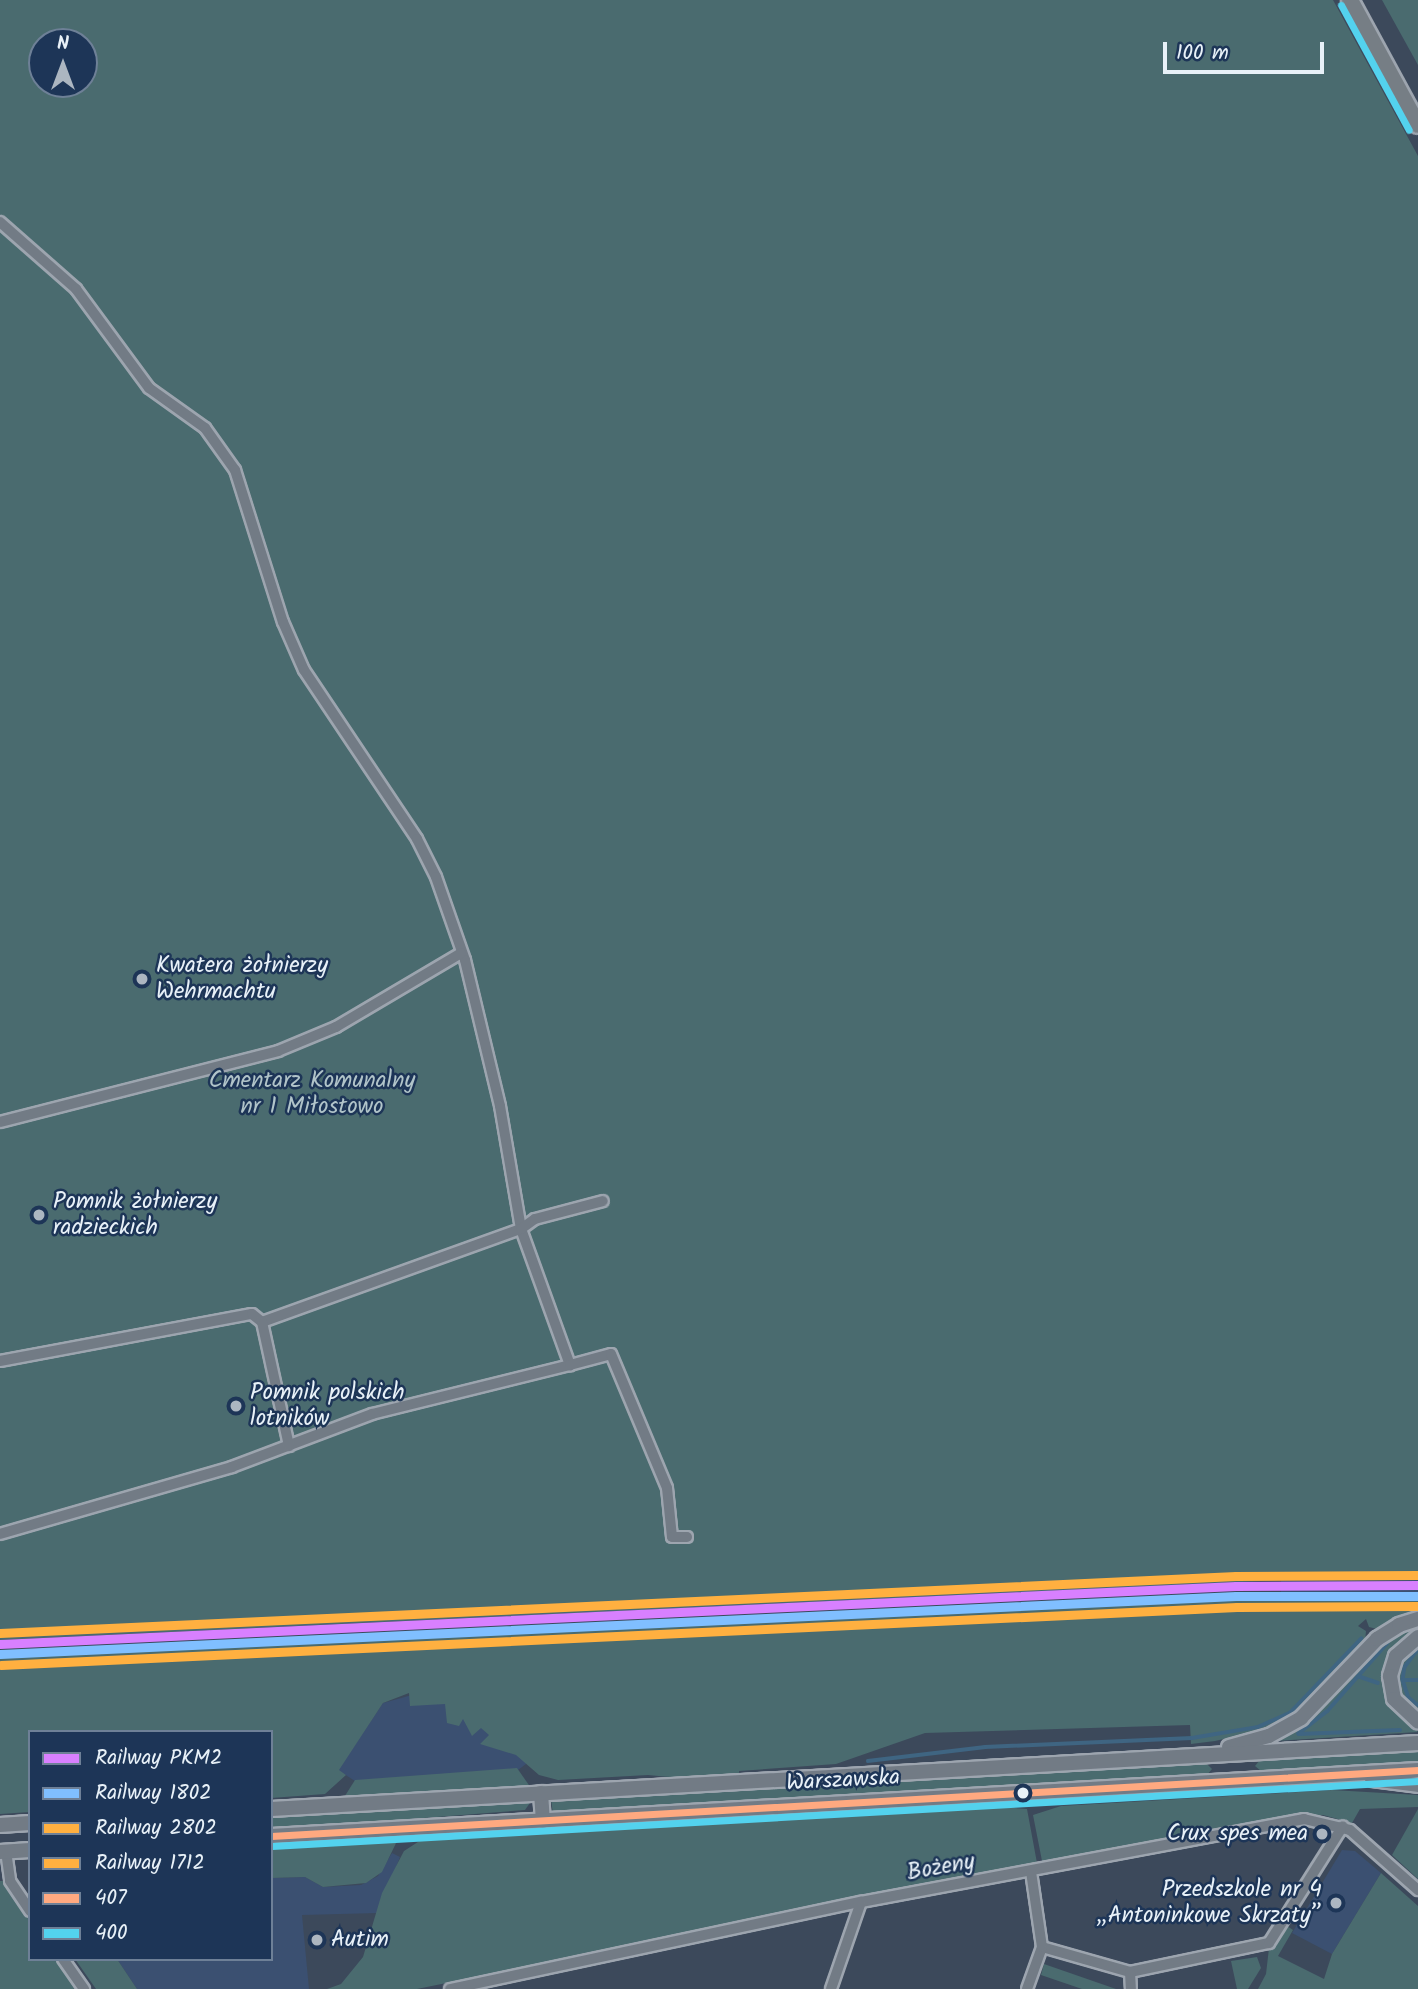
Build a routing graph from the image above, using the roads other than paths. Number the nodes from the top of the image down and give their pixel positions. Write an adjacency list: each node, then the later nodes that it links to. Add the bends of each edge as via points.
1 (1350, 0): 2 (main road)
2 (1418, 125)
3 (0, 222): 4 (street, via 76,289 149,388 205,428 229,457 290,643 326,706 417,839 436,877)
4 (461, 953): 5 (street, via 336,1027 278,1051); 7 (street, via 502,1114)
5 (0, 1122)
6 (603, 1202): 7 (street, via 535,1219)
7 (521, 1229): 8 (street); 10 (street)
8 (262, 1322): 9 (street, via 241,1313); 11 (street)
9 (0, 1361)
10 (570, 1365): 11 (street, via 372,1414); 13 (street, via 611,1354 667,1488 672,1537)
11 (289, 1446): 12 (street)
12 (0, 1534)
13 (687, 1537)
14 (1418, 1619): 18 (main road, via 1377,1639 1319,1703 1286,1728 1229,1747)
15 (1418, 1637): 16 (main road, via 1396,1656 1390,1683 1397,1703)
16 (1418, 1721)
17 (1418, 1743): 18 (main road, Warszawska)
18 (1169, 1758): 22 (main road, Warszawska)
19 (1418, 1770): 20 (main road, Warszawska)
20 (1332, 1775): 21 (main road); 24 (main road, Warszawska)
21 (1418, 1785)
22 (541, 1793): 23 (main road, Warszawska); 24 (main road)
23 (273, 1809)
24 (543, 1821): 28 (main road, Warszawska)
25 (28, 1823): 26 (main road)
26 (0, 1825)
27 (1343, 1826): 31 (street, Bożeny, via 1317,1819 1286,1821); 32 (street, Bożeny); 37 (street, via 1269,1943)
28 (273, 1836)
29 (28, 1850): 30 (main road)
30 (3, 1851): 34 (street, via 10,1881)
31 (1031, 1872): 33 (street, Bożeny); 35 (street)
32 (1418, 1890)
33 (861, 1902): 39 (street, Bożeny); 40 (street)
34 (28, 1908)
35 (1042, 1947): 37 (street); 41 (street)
36 (64, 1961): 38 (street)
37 (1130, 1972): 42 (street)
38 (84, 1989)
39 (450, 1989)
40 (831, 1989)
41 (1027, 1989)
42 (1131, 1989)

